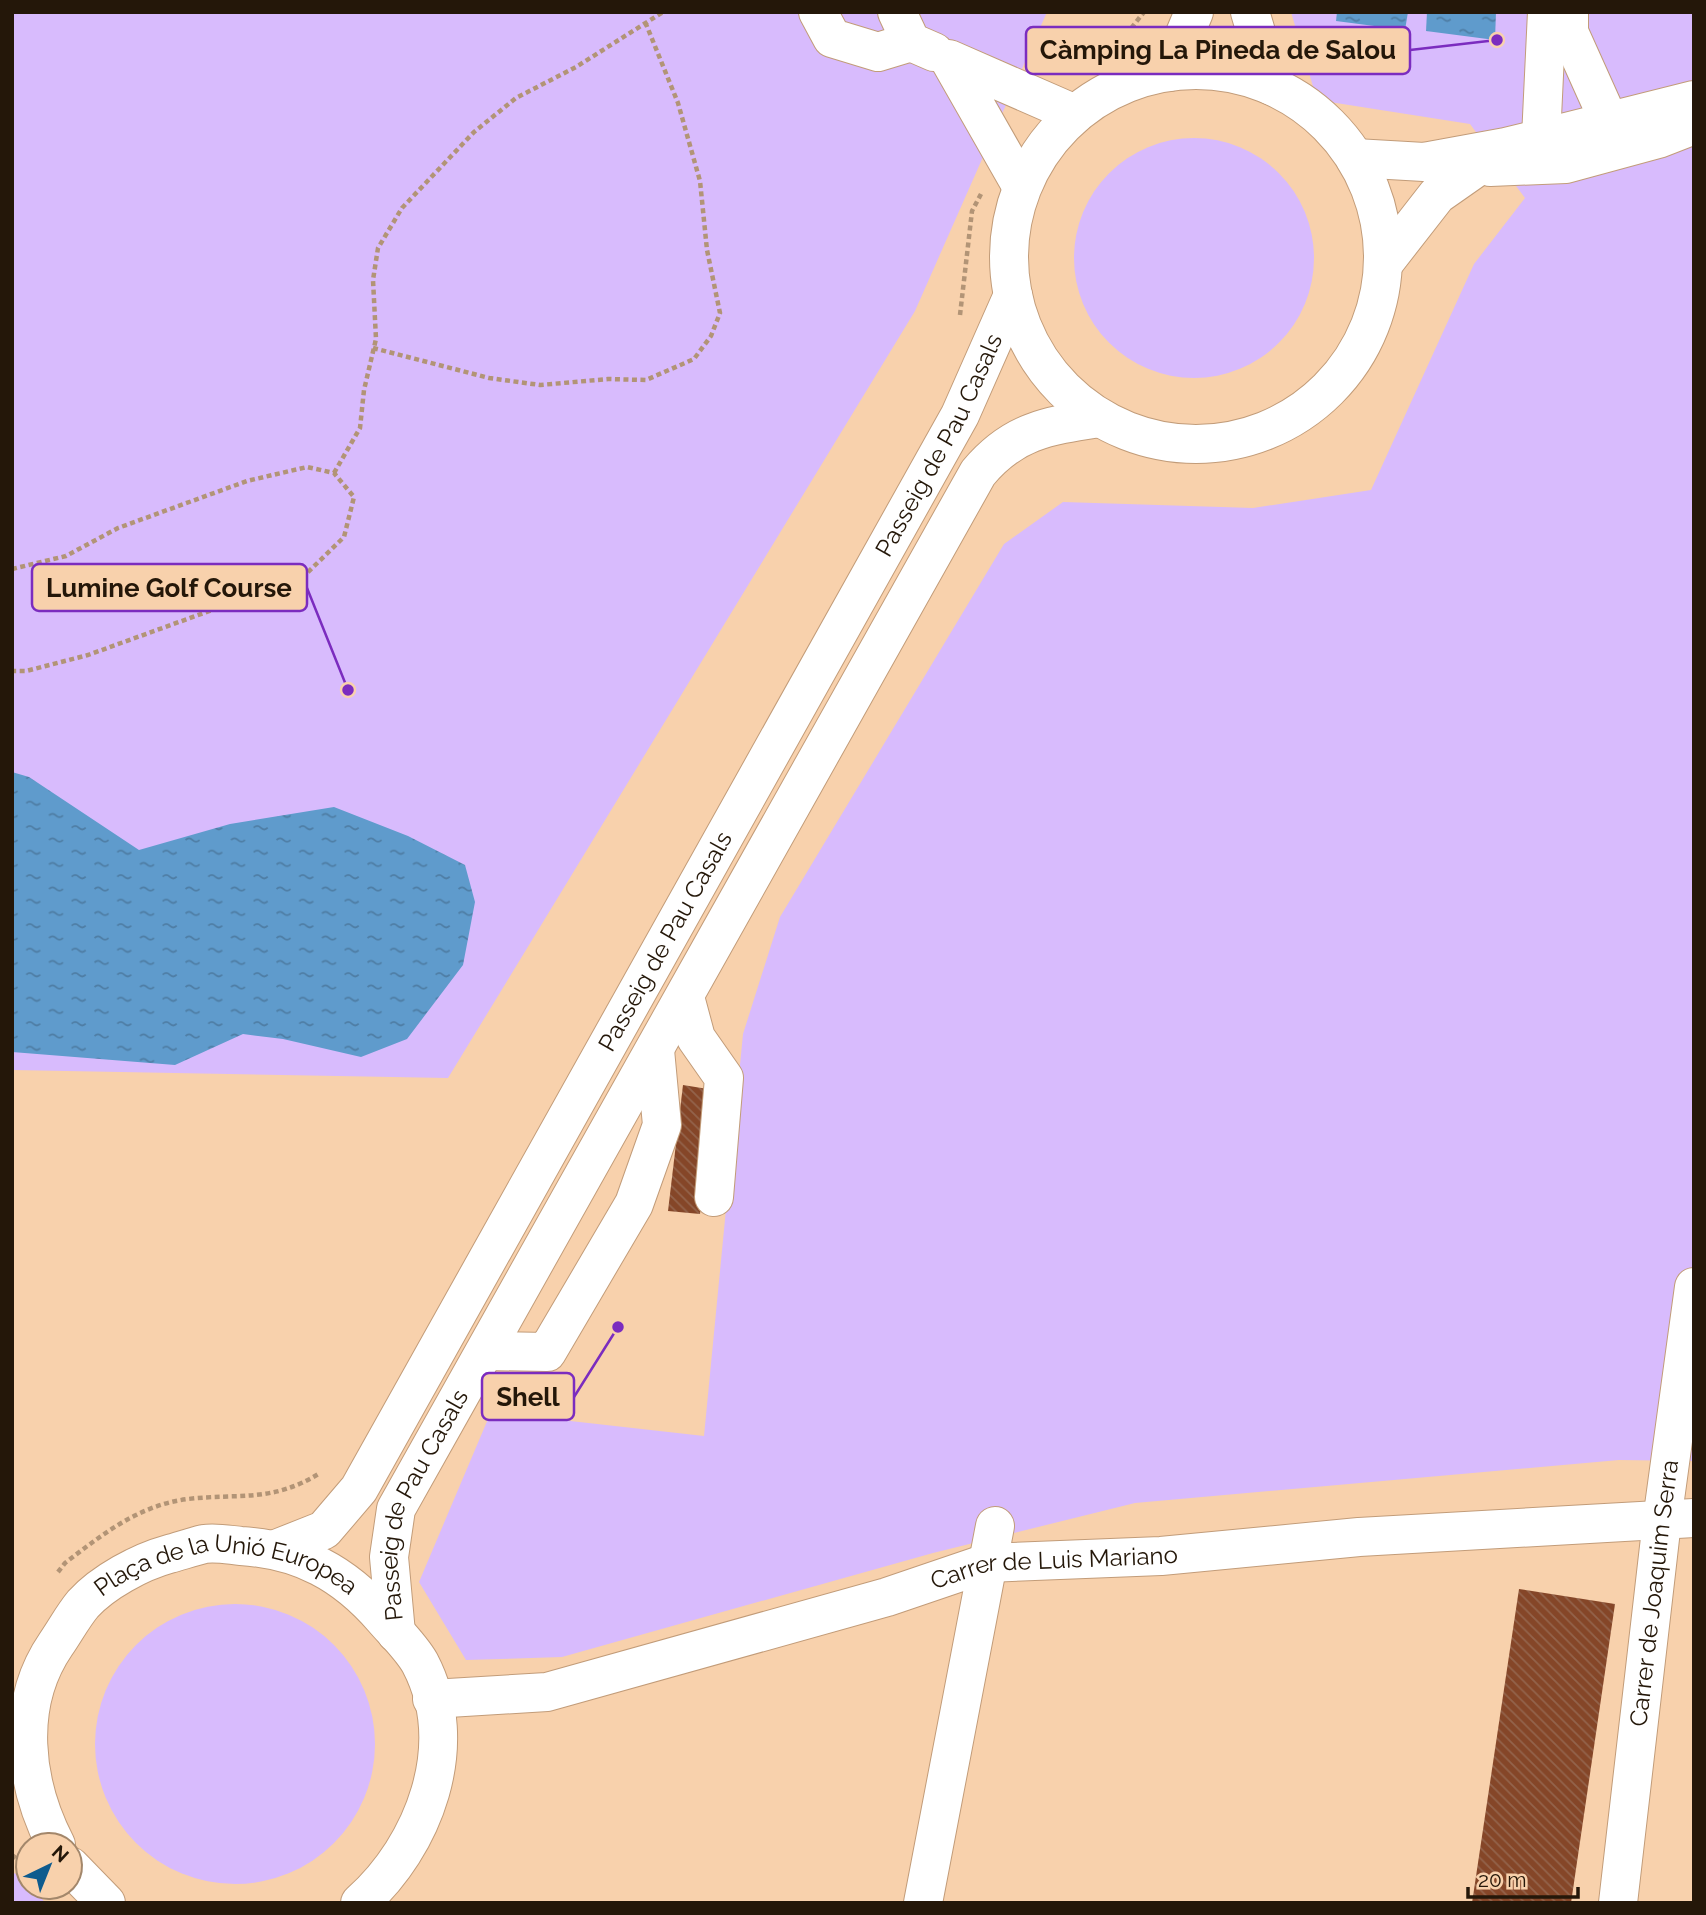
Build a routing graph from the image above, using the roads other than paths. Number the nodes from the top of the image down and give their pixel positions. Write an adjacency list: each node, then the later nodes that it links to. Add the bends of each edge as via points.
1 (818, 12): 6 (street, via 832,38 878,52)
2 (1194, 12): 8 (street)
3 (1250, 12): 9 (street)
4 (1546, 12): 14 (street)
5 (1569, 12): 12 (street, via 1569,32)
6 (904, 27): 7 (street)
7 (948, 58): 11 (street); 16 (street)
8 (1168, 72): 9 (street, via 1221,71); 11 (street, via 1119,86)
9 (1272, 86): 15 (street, via 1319,116)
10 (1694, 100): 12 (street)
11 (1075, 114): 16 (street, via 1044,147)
12 (1609, 121): 14 (street)
13 (1694, 125): 14 (street, via 1566,164)
14 (1508, 150): 15 (street, via 1424,162); 17 (street, via 1437,195)
15 (1355, 158): 17 (street, via 1377,208)
16 (1022, 187): 18 (street, via 1009,241)
17 (1384, 263): 19 (street, via 1366,338 1337,382 1298,416 1251,437 1199,445 1147,439)
18 (1013, 295): 19 (street, via 1043,365 1059,385); 27 (street, Passeig de Pau Casals, via 960,415 359,1489 324,1530)
19 (1099, 418): 20 (street, Passeig de Pau Casals, via 1017,438 978,473)
20 (685, 997): 21 (street, Passeig de Pau Casals); 22 (street, via 696,1038 724,1079)
21 (655, 1050): 24 (street, Passeig de Pau Casals); 24 (street, via 662,1125 634,1204 547,1352)
22 (714, 1197)
23 (1694, 1287): 25 (street, Carrer de Joaquim Serra)
24 (485, 1351): 29 (street, Passeig de Pau Casals, via 396,1509 389,1556)
25 (1678, 1520): 28 (street, Carrer de Luis Mariano, via 1359,1537 1161,1556); 35 (street, Carrer de Joaquim Serra)
26 (995, 1526): 28 (street)
27 (276, 1549): 29 (street, Plaça de la Unió Europea, via 323,1567 353,1588); 31 (street, Plaça de la Unió Europea, via 207,1544 140,1562 84,1603 45,1660)
28 (988, 1563): 30 (street, Carrer de Luis Mariano, via 887,1597 547,1692); 34 (street)
29 (396, 1633): 30 (street, Plaça de la Unió Europea, via 419,1663)
30 (432, 1699): 33 (street, Plaça de la Unió Europea, via 436,1770 429,1800 400,1859)
31 (20, 1735): 32 (street, Plaça de la Unió Europea)
32 (36, 1823)
33 (360, 1903)
34 (923, 1903)
35 (1618, 1903)

